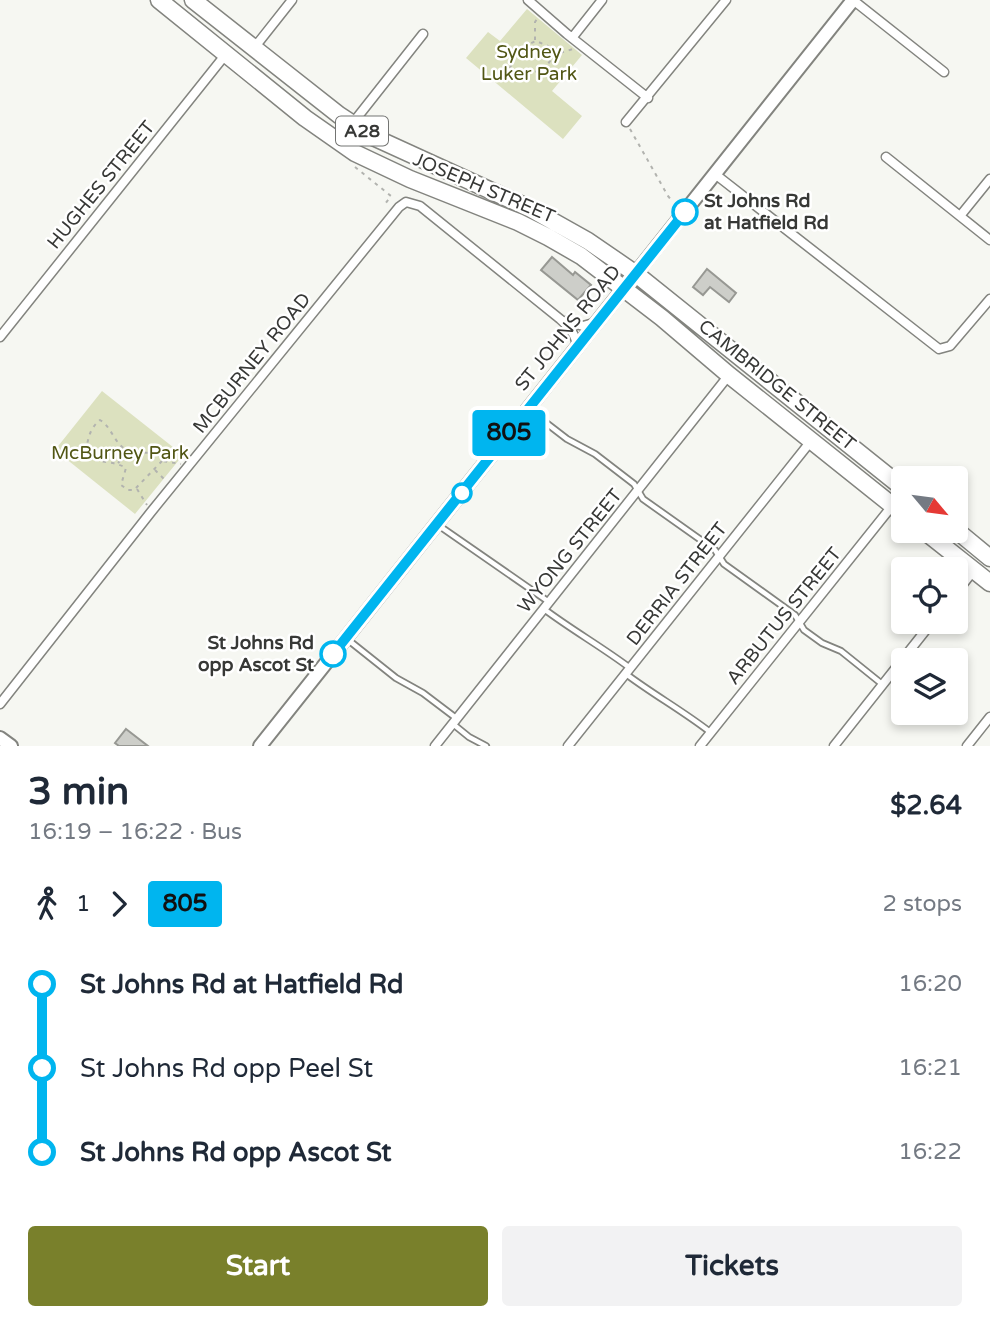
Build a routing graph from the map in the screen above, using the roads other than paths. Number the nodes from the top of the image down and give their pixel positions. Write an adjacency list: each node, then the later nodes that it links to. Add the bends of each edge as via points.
1 (159, 0): 11 (highway, JOSEPH STREET / A28)
2 (193, 0): 10 (highway, JOSEPH STREET / A28)
3 (292, 0): 10 (street)
4 (528, 0): 9 (street)
5 (602, 0): 9 (street)
6 (726, 0): 13 (street)
7 (853, 0): 12 (street); 17 (main road, ST JOHNS ROAD)
8 (423, 34): 15 (street)
9 (572, 38): 13 (street)
10 (254, 48): 15 (highway, JOSEPH STREET / A28)
11 (226, 54): 22 (highway, JOSEPH STREET / A28, via 355,153 548,237); 26 (street, HUGHES STREET)
12 (944, 72)
13 (648, 98): 14 (street)
14 (626, 122)
15 (352, 124): 21 (highway, JOSEPH STREET / A28, via 398,150 555,221)
16 (886, 157): 19 (street)
17 (715, 174): 21 (main road, ST JOHNS ROAD); 23 (street, via 939,349 950,346)
18 (990, 179): 19 (street)
19 (960, 216): 20 (street)
20 (990, 240)
21 (636, 274): 22 (main road, ST JOHNS ROAD); 31 (highway, CAMBRIDGE STREET / A28)
22 (624, 289): 25 (main road, ST JOHNS ROAD); 28 (highway, CAMBRIDGE STREET / A28)
23 (990, 299)
24 (560, 318): 25 (street, via 583,326); 27 (street); 49 (street, MCBURNEY ROAD, via 420,206 406,202)
25 (599, 321): 27 (main road, ST JOHNS ROAD)
26 (0, 337)
27 (578, 348): 29 (main road, ST JOHNS ROAD)
28 (729, 375): 30 (highway, CAMBRIDGE STREET / A28); 32 (street, WYONG STREET)
29 (528, 409): 32 (lane, via 595,454); 35 (main road, ST JOHNS ROAD)
30 (811, 441): 33 (highway, CAMBRIDGE STREET / A28); 38 (street, DERRIA STREET)
31 (891, 478)
32 (638, 491): 38 (lane); 43 (street, WYONG STREET)
33 (891, 504)
34 (891, 518): 44 (street, ARBUTUS STREET)
35 (438, 524): 43 (lane); 46 (main road, ST JOHNS ROAD)
36 (968, 540): 39 (highway)
37 (940, 543): 40 (highway)
38 (719, 556): 44 (lane, via 724,565); 47 (street, DERRIA STREET)
39 (990, 558)
40 (974, 570): 41 (street); 42 (highway)
41 (968, 578)
42 (990, 583)
43 (547, 606): 47 (lane); 51 (street, WYONG STREET)
44 (800, 621): 48 (lane, via 804,630 841,651); 52 (street, ARBUTUS STREET)
45 (923, 634): 48 (street)
46 (346, 638): 51 (lane, via 396,678 423,692); 55 (main road, ST JOHNS ROAD)
47 (628, 671): 52 (lane, via 650,692); 58 (street, DERRIA STREET)
48 (883, 685): 60 (street)
49 (0, 704)
50 (990, 717): 61 (street)
51 (455, 721): 56 (street, WYONG STREET); 57 (lane, via 469,737)
52 (711, 733): 59 (street, ARBUTUS STREET)
53 (0, 738): 54 (main road)
54 (10, 746)
55 (260, 746)
56 (435, 746)
57 (486, 746)
58 (568, 746)
59 (700, 746)
60 (834, 746)
61 (967, 746)

